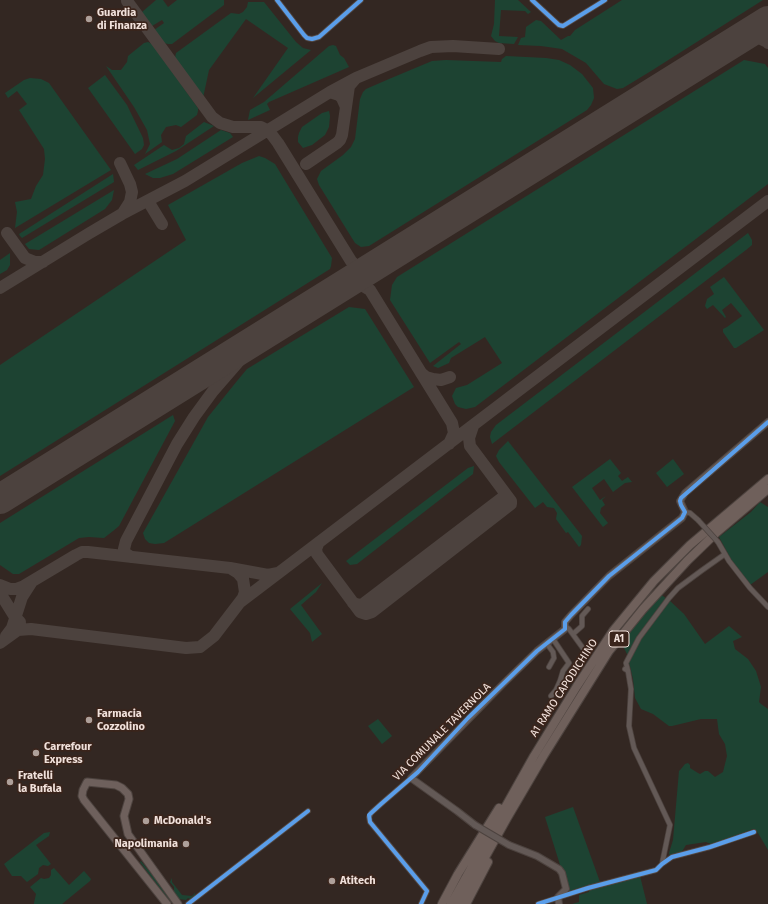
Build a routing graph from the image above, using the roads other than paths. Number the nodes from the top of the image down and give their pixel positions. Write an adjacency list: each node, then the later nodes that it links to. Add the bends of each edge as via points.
1 (276, 0): 2 (street, via 304,35 312,39 319,37)
2 (360, 0)
3 (532, 0): 4 (street, via 563,26)
4 (605, 0)
5 (768, 422): 8 (street, via 681,498)
6 (767, 479): 20 (highway, A1 RAMO CAPODICHINO / A1, via 690,545 654,581 613,631)
7 (768, 489): 22 (highway, A1 RAMO CAPODICHINO / A1, via 692,556 643,608 605,657)
8 (685, 512): 9 (street, bridge, via 698,520); 12 (street, VIA COMUNALE TAVERNOLA, via 682,518 609,576 571,614)
9 (725, 554): 10 (street, via 750,588); 24 (street, via 668,598 639,638 626,663 631,689 629,726 634,748 670,825)
10 (768, 607)
11 (588, 609): 13 (street, via 582,616 582,626)
12 (565, 626): 13 (street); 14 (street, VIA COMUNALE TAVERNOLA, via 565,629)
13 (573, 634): 16 (street)
14 (553, 639): 15 (street, VIA COMUNALE TAVERNOLA); 18 (street, via 569,663)
15 (546, 644): 17 (street, via 553,652 554,658); 19 (street, VIA COMUNALE TAVERNOLA, via 468,718)
16 (585, 651)
17 (549, 667)
18 (551, 696)
19 (411, 778): 25 (street, bridge, via 475,825 560,870 566,889); 29 (street, VIA COMUNALE TAVERNOLA, via 371,813 369,818 427,891)
20 (514, 791): 30 (highway, via 490,821); 31 (highway, A1 RAMO CAPODICHINO / A1)
21 (308, 811): 28 (street)
22 (507, 818): 32 (highway, A1 RAMO CAPODICHINO / A1); 33 (highway)
23 (754, 832): 24 (street, via 672,857)
24 (662, 864): 25 (street, via 656,870 588,888)
25 (558, 901): 34 (street)
26 (167, 904): 27 (main road, via 84,800 83,790 87,782 116,785 128,794 124,816 128,834)
27 (178, 904)
28 (188, 904)
29 (421, 904)
30 (442, 904)
31 (451, 904)
32 (459, 904)
33 (466, 904)
34 (538, 904)

